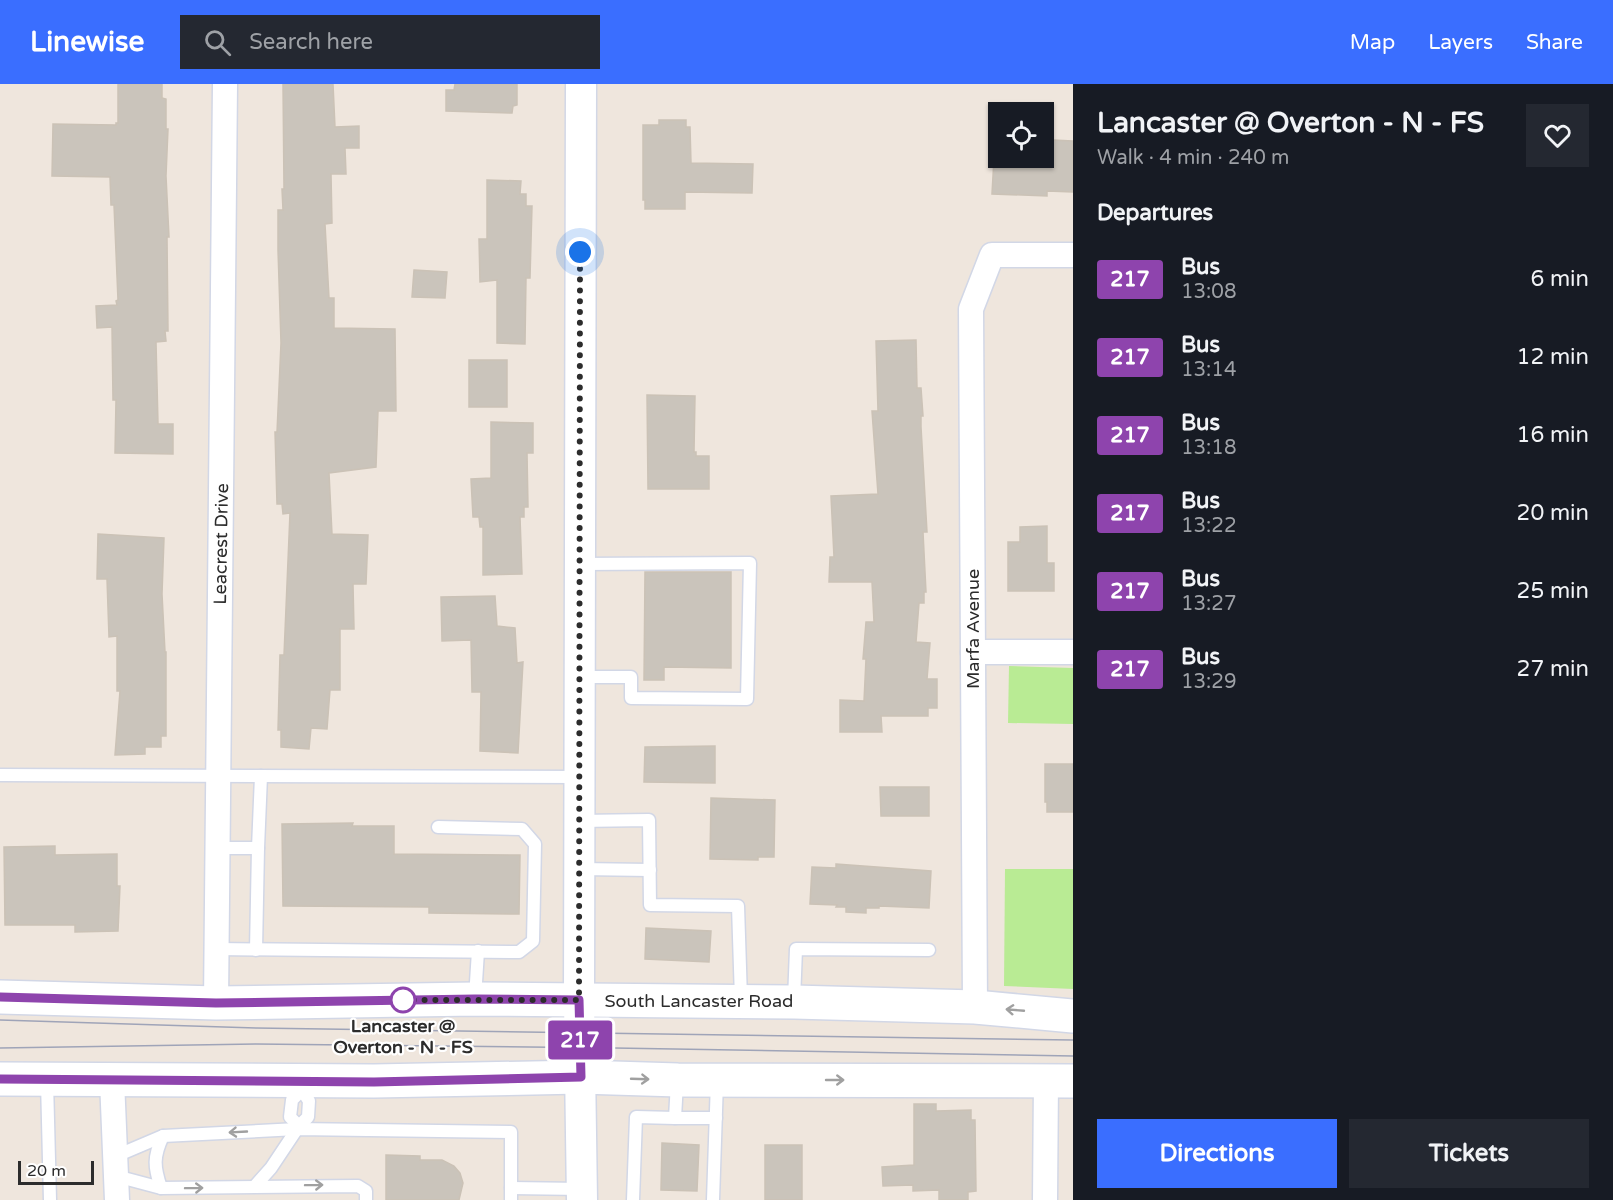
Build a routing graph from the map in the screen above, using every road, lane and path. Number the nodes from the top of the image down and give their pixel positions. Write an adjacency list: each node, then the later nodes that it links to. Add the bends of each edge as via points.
1 (225, 84): 9 (street, Leacrest Drive)
2 (580, 84): 4 (street)
3 (1073, 255): 5 (street, Marfa Avenue, via 992,255 971,309)
4 (580, 564): 7 (street); 7 (lane, via 750,563 747,699 631,698 631,677)
5 (973, 652): 6 (street); 28 (street, Marfa Avenue)
6 (1073, 652)
7 (580, 677): 11 (street)
8 (0, 775): 9 (lane)
9 (219, 775): 10 (lane); 14 (street, Leacrest Drive)
10 (261, 776): 11 (lane); 15 (lane)
11 (580, 777): 12 (street)
12 (579, 821): 16 (street); 17 (lane, via 649,820)
13 (438, 826): 21 (lane, via 522,829 535,844 533,941 519,952)
14 (218, 848): 15 (lane); 18 (street, Leacrest Drive)
15 (258, 848): 19 (lane)
16 (580, 869): 17 (lane); 24 (street)
17 (650, 870): 25 (lane, via 650,904 738,906)
18 (217, 949): 19 (lane); 27 (street, Leacrest Drive)
19 (256, 950): 21 (lane)
20 (929, 950): 26 (lane, via 796,949)
21 (478, 951): 23 (lane)
22 (0, 997): 27 (main road, South Lancaster Road)
23 (475, 999): 24 (main road, South Lancaster Road); 27 (main road, South Lancaster Road)
24 (579, 1000): 25 (main road, South Lancaster Road); 30 (street)
25 (741, 1001): 26 (main road, South Lancaster Road)
26 (794, 1002): 28 (main road, South Lancaster Road)
27 (216, 1003)
28 (975, 1007): 29 (main road, South Lancaster Road, one-way to 28)
29 (1073, 1016)
30 (581, 1077): 34 (main road, one-way to 34); 37 (main road); 46 (street)
31 (0, 1079): 32 (main road)
32 (47, 1080): 33 (main road); 47 (lane)
33 (112, 1080): 37 (main road); 42 (street)
34 (678, 1080): 35 (main road); 38 (lane)
35 (717, 1080): 36 (main road, one-way to 36); 39 (lane)
36 (1060, 1080): 52 (street)
37 (302, 1085): 40 (lane, via 309,1101 308,1117); 40 (lane, via 292,1100 290,1117)
38 (675, 1118): 39 (lane); 50 (lane, via 636,1117)
39 (716, 1118): 51 (lane)
40 (298, 1128): 41 (lane, one-way to 41); 43 (lane); 45 (lane, via 511,1132)
41 (163, 1136): 42 (lane); 44 (lane, via 156,1150 155,1168)
42 (116, 1166): 44 (lane); 48 (street)
43 (255, 1186): 44 (lane, one-way to 43); 49 (lane, one-way to 49, via 358,1186 366,1191)
44 (161, 1188)
45 (511, 1194): 46 (lane)
46 (582, 1195)
47 (50, 1200)
48 (117, 1200)
49 (366, 1200)
50 (633, 1200)
51 (713, 1200)
52 (1045, 1200)

